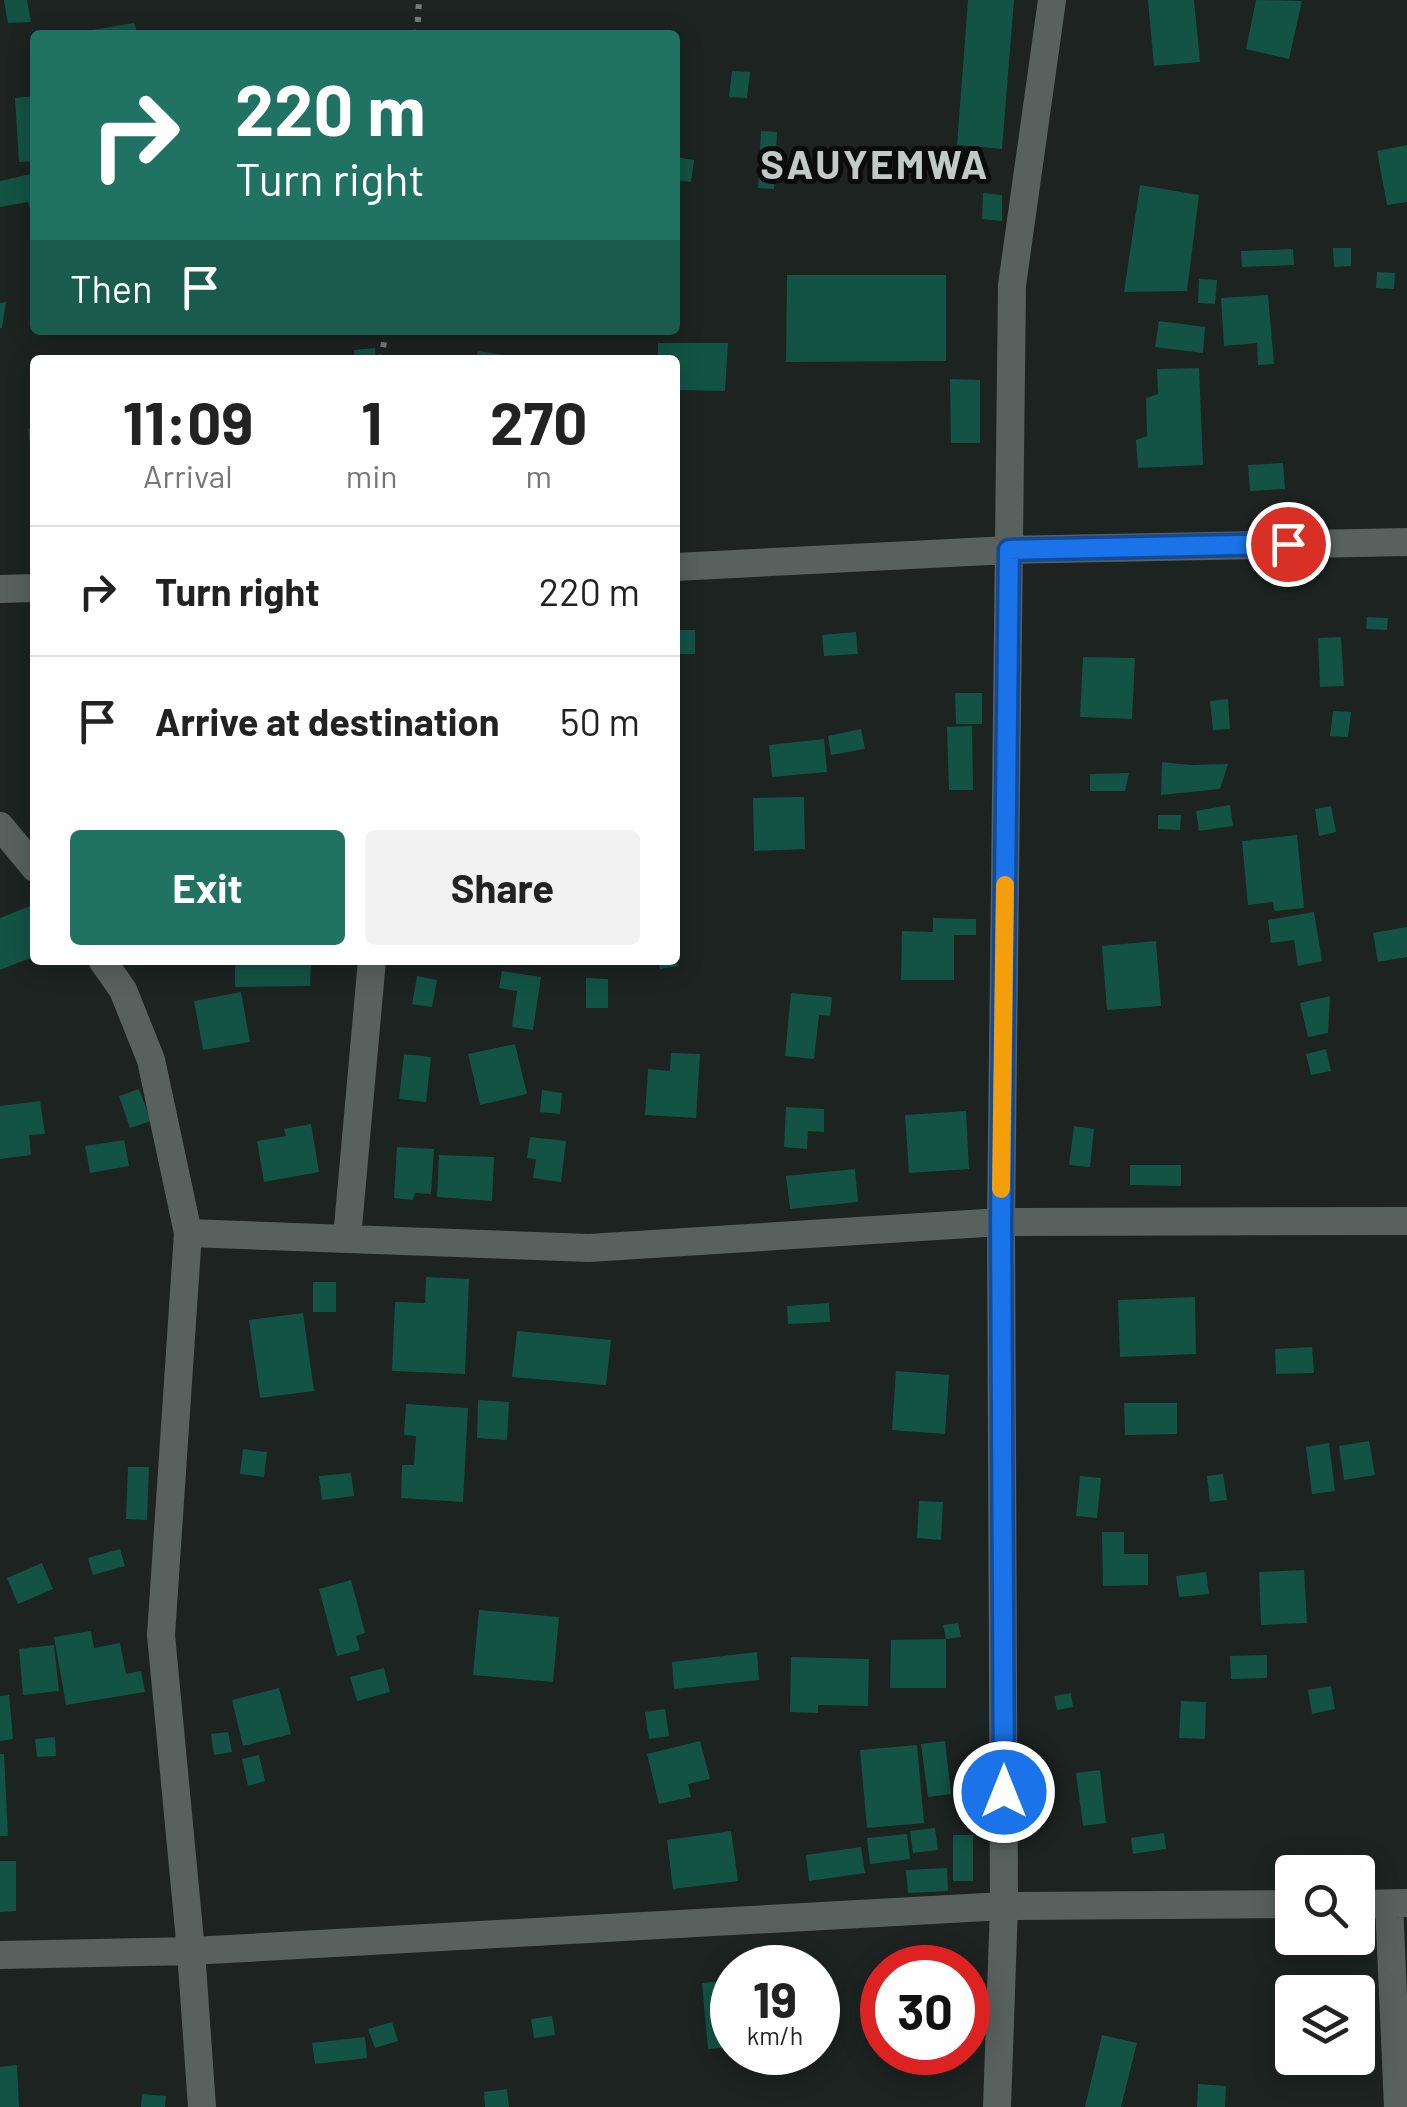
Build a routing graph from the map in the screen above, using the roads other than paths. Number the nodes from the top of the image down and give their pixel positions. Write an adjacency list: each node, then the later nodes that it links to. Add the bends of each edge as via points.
1 (1052, 0): 3 (street, via 1012,286)
2 (1407, 542): 3 (street)
3 (1009, 550): 4 (street); 12 (street)
4 (680, 567)
5 (30, 588): 6 (street)
6 (0, 589)
7 (0, 826): 8 (street)
8 (30, 862)
9 (106, 965): 13 (street, via 151,1060)
10 (372, 965): 14 (street)
11 (1407, 1221): 12 (street)
12 (1001, 1222): 14 (street, via 589,1248); 17 (street)
13 (188, 1233): 14 (street); 18 (street, via 161,1635)
14 (347, 1238)
15 (1275, 1904): 17 (street)
16 (1398, 1904): 22 (street)
17 (1004, 1906): 18 (street); 21 (street)
18 (191, 1950): 19 (street); 20 (street)
19 (0, 1955)
20 (202, 2107)
21 (997, 2107)
22 (1398, 2107)

